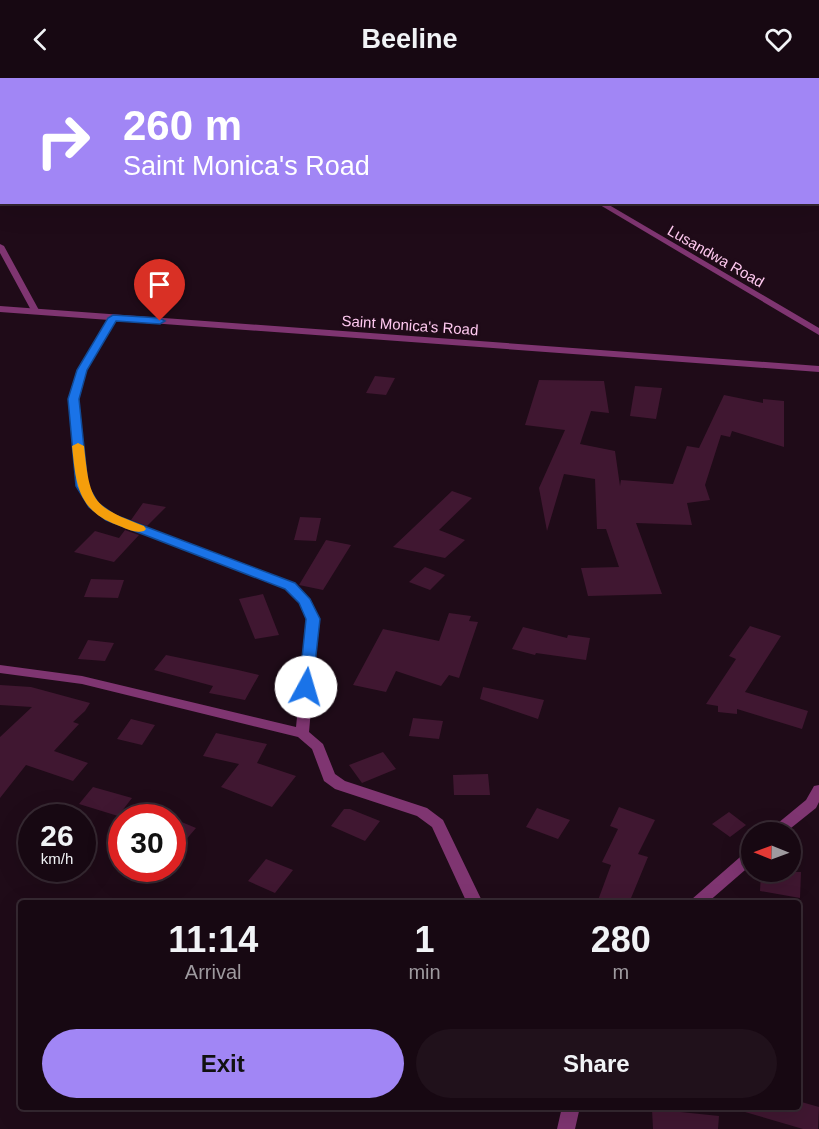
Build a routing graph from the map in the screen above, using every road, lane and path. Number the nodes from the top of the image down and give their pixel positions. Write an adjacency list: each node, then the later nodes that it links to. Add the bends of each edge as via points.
1 (601, 204): 6 (street, Lusandwa Road)
2 (0, 246): 4 (street)
3 (0, 309): 4 (street, Saint Monica's Road)
4 (36, 312): 5 (street, Saint Monica's Road)
5 (113, 318): 7 (street, Saint Monica's Road); 9 (street, via 82,370 73,399 82,486 93,505 110,518 290,586 305,602 313,619)
6 (819, 332)
7 (819, 369)
8 (0, 669): 9 (street, via 82,680)
9 (302, 733): 14 (street, via 318,747 329,777 340,785 422,812 438,824)
10 (819, 790): 11 (street)
11 (815, 805): 12 (street)
12 (791, 822)
13 (741, 865): 15 (street)
14 (474, 900)
15 (700, 900)
16 (570, 1110): 17 (street)
17 (566, 1129)

